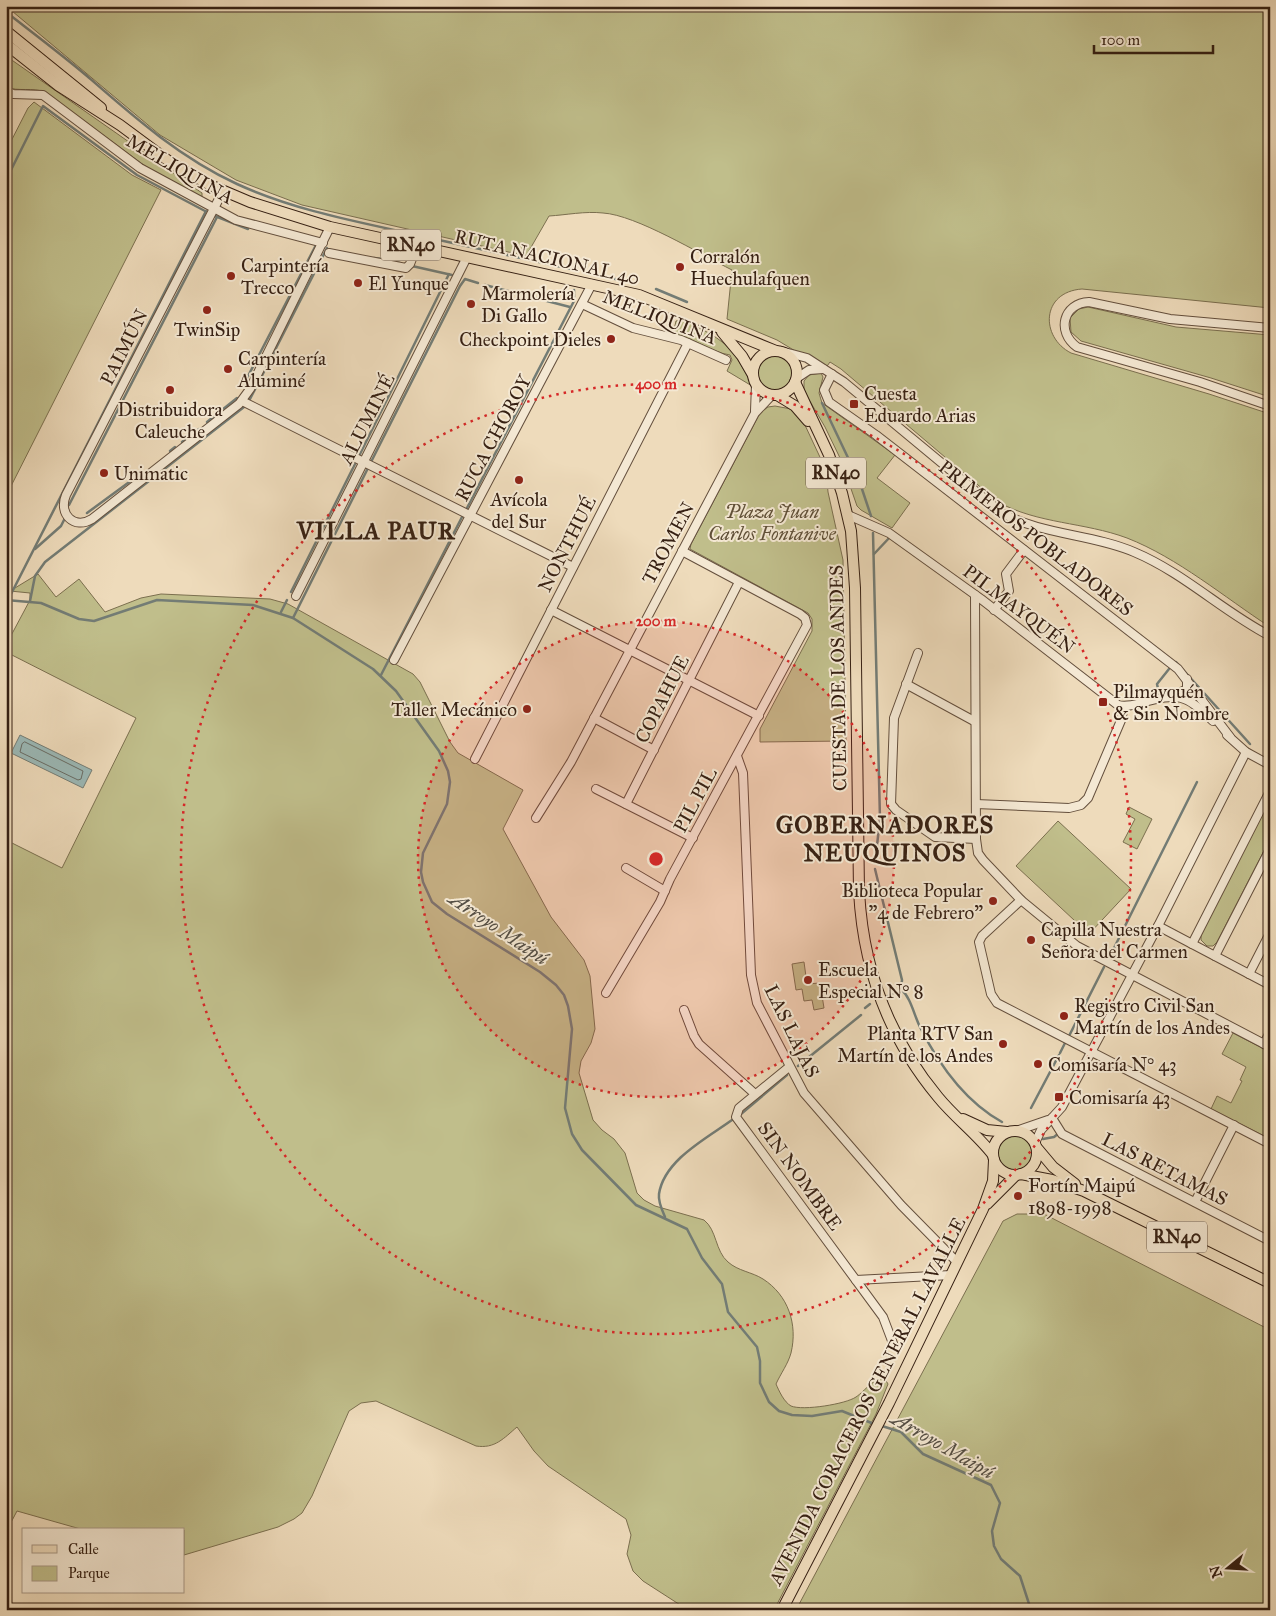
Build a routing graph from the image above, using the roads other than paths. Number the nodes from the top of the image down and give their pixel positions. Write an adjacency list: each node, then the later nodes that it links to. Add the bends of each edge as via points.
1 (6, 31): 4 (main road, RUTA NACIONAL 40 / RN40)
2 (6, 44): 4 (main road, RUTA NACIONAL 40 / RN40, via 59,86)
3 (6, 91): 6 (street, MELIQUINA, via 43,95 140,168)
4 (120, 125): 5 (main road, RUTA NACIONAL 40 / RN40, via 174,165)
5 (223, 191): 6 (street, PAIMÚN); 7 (main road, RUTA NACIONAL 40 / RN40, via 276,212)
6 (214, 208): 8 (street, MELIQUINA, via 242,222); 24 (street, PAIMÚN, via 66,495 64,507 69,518 80,524 92,519)
7 (330, 227): 8 (street); 9 (main road, RUTA NACIONAL 40 / RN40)
8 (323, 243): 24 (street)
9 (417, 246): 10 (street, via 410,266 406,268); 11 (main road, RUTA NACIONAL 40 / RN40)
10 (329, 252)
11 (467, 257): 12 (main road, RUTA NACIONAL 40 / RN40); 28 (street, ALUMINÉ)
12 (592, 284): 13 (street, RUCA CHOROY); 14 (main road, RUTA NACIONAL 40 / RN40, via 656,301)
13 (582, 304): 16 (street, MELIQUINA, via 633,328); 30 (street, RUCA CHOROY)
14 (718, 328): 17 (main road, RUTA NACIONAL 40 / RN40); 21 (main road, RUTA NACIONAL 40 / RN40, via 738,350)
15 (1270, 328): 25 (street, via 1170,319 1089,302 1071,308 1064,326 1077,347)
16 (688, 343): 18 (street, MELIQUINA); 33 (street, NONTHUÉ)
17 (779, 351): 19 (street, via 802,356); 21 (main road, via 767,352 759,358 754,366); 22 (main road, RN40, via 795,363)
18 (726, 360)
19 (825, 369): 20 (street); 22 (street, via 809,370)
20 (832, 374): 31 (street, PRIMEROS POBLADORES, via 824,390 827,401); 39 (street, via 1002,513 1022,522 1098,539 1139,554 1185,578)
21 (754, 380): 23 (main road, RN40, via 763,392); 26 (street, TROMEN)
22 (796, 380): 23 (main road, via 786,393); 27 (main road, CUESTA DE LOS ANDES / RN40)
23 (774, 395): 26 (street, TROMEN); 27 (main road, CUESTA DE LOS ANDES / RN40, via 795,406)
24 (242, 401): 28 (street)
25 (1270, 406)
26 (755, 413): 32 (street, TROMEN)
27 (818, 434): 29 (main road, CUESTA DE LOS ANDES / RN40, via 835,470)
28 (364, 462): 30 (street); 36 (street, ALUMINÉ)
29 (848, 515): 35 (street, PILMAYQUÉN, via 886,531); 82 (main road, CUESTA DE LOS ANDES / RN40, via 854,571 858,872 865,946 879,998 897,1038 920,1074)
30 (470, 516): 33 (street); 42 (street, RUCA CHOROY)
31 (1024, 550): 38 (street, via 1006,574 1009,591); 43 (street, PRIMEROS POBLADORES, via 1175,666)
32 (682, 551): 34 (street); 40 (street, TROMEN)
33 (573, 567): 37 (street, NONTHUÉ)
34 (740, 582): 44 (street, COPAHUE); 48 (street, PIL PIL, via 806,620 806,628)
35 (975, 595): 38 (street, PILMAYQUÉN); 50 (street)
36 (296, 596)
37 (551, 610): 40 (street); 55 (street, NONTHUÉ)
38 (994, 610): 47 (street, PILMAYQUÉN)
39 (1270, 636)
40 (630, 650): 44 (street); 49 (street, TROMEN)
41 (918, 653): 45 (street)
42 (394, 660)
43 (1186, 679): 46 (street, via 1187,689); 51 (street, PRIMEROS POBLADORES)
44 (689, 680): 48 (street); 52 (street, COPAHUE)
45 (906, 684): 50 (street); 63 (street, via 893,726 892,804 935,837)
46 (1174, 696): 47 (street); 51 (street, via 1198,706)
47 (1123, 706): 60 (street, via 1122,718 1083,803 1069,808)
48 (759, 716): 54 (street, PIL PIL)
49 (594, 718): 52 (street); 61 (street, TROMEN)
50 (974, 721): 60 (street)
51 (1230, 737): 53 (street)
52 (654, 750): 59 (street, COPAHUE)
53 (1246, 752): 56 (street); 68 (street)
54 (737, 756): 62 (street, PIL PIL); 80 (street, LAS LAJAS, via 743,773 752,986 757,1003)
55 (475, 759)
56 (1270, 765)
57 (596, 789): 59 (street)
58 (1270, 791): 70 (street)
59 (626, 804): 62 (street)
60 (976, 804): 63 (street)
61 (536, 818)
62 (693, 838): 66 (street, PIL PIL)
63 (976, 839): 67 (street, via 980,857)
64 (1270, 849): 71 (street)
65 (626, 868): 66 (street)
66 (665, 890): 75 (street, PIL PIL)
67 (1021, 900): 73 (street, via 1085,951); 79 (street, via 978,942 992,997 1000,1006)
68 (1158, 926): 70 (street); 73 (street)
69 (1270, 933): 72 (street)
70 (1192, 944): 71 (street)
71 (1215, 956): 72 (street)
72 (1249, 974): 74 (street)
73 (1132, 976): 78 (street); 79 (street)
74 (1270, 984)
75 (606, 993)
76 (684, 1010): 81 (street, via 699,1044)
77 (1270, 1032): 78 (street)
78 (1267, 1046)
79 (1091, 1052): 83 (street, via 1062,1107); 84 (street)
80 (789, 1067): 81 (street, SIN NOMBRE); 94 (street, LAS LAJAS, via 808,1098 901,1206)
81 (755, 1094): 96 (street, SIN NOMBRE, via 737,1109 737,1119)
82 (953, 1113): 85 (main road, CUESTA DE LOS ANDES / RN40, via 980,1127); 88 (main road, CUESTA DE LOS ANDES / RN40)
83 (1052, 1118): 85 (street); 87 (street, via 1040,1130); 91 (street, LAS RETAMAS, via 1062,1134)
84 (1234, 1125): 86 (street); 91 (street)
85 (1011, 1131): 87 (main road, RN40, via 1025,1133); 88 (main road, via 996,1141)
86 (1270, 1144)
87 (1036, 1146): 89 (main road, via 1035,1162 1030,1170); 90 (main road, RN40, via 1053,1167)
88 (993, 1158): 89 (main road, RN40, via 1002,1172); 92 (main road, AVENIDA CORACEROS GENERAL LAVALLE, via 993,1181)
89 (1019, 1175): 90 (main road, RN40, via 1052,1180); 92 (main road, AVENIDA CORACEROS GENERAL LAVALLE)
90 (1084, 1191): 97 (main road, RN40)
91 (1195, 1202): 93 (street, LAS RETAMAS)
92 (983, 1209): 94 (main road, AVENIDA CORACEROS GENERAL LAVALLE)
93 (1270, 1241)
94 (957, 1262): 95 (main road, AVENIDA CORACEROS GENERAL LAVALLE)
95 (951, 1275): 96 (street); 99 (main road, AVENIDA CORACEROS GENERAL LAVALLE)
96 (856, 1280): 98 (street, SIN NOMBRE, via 886,1321)
97 (1270, 1283)
98 (894, 1346)
99 (782, 1610)

